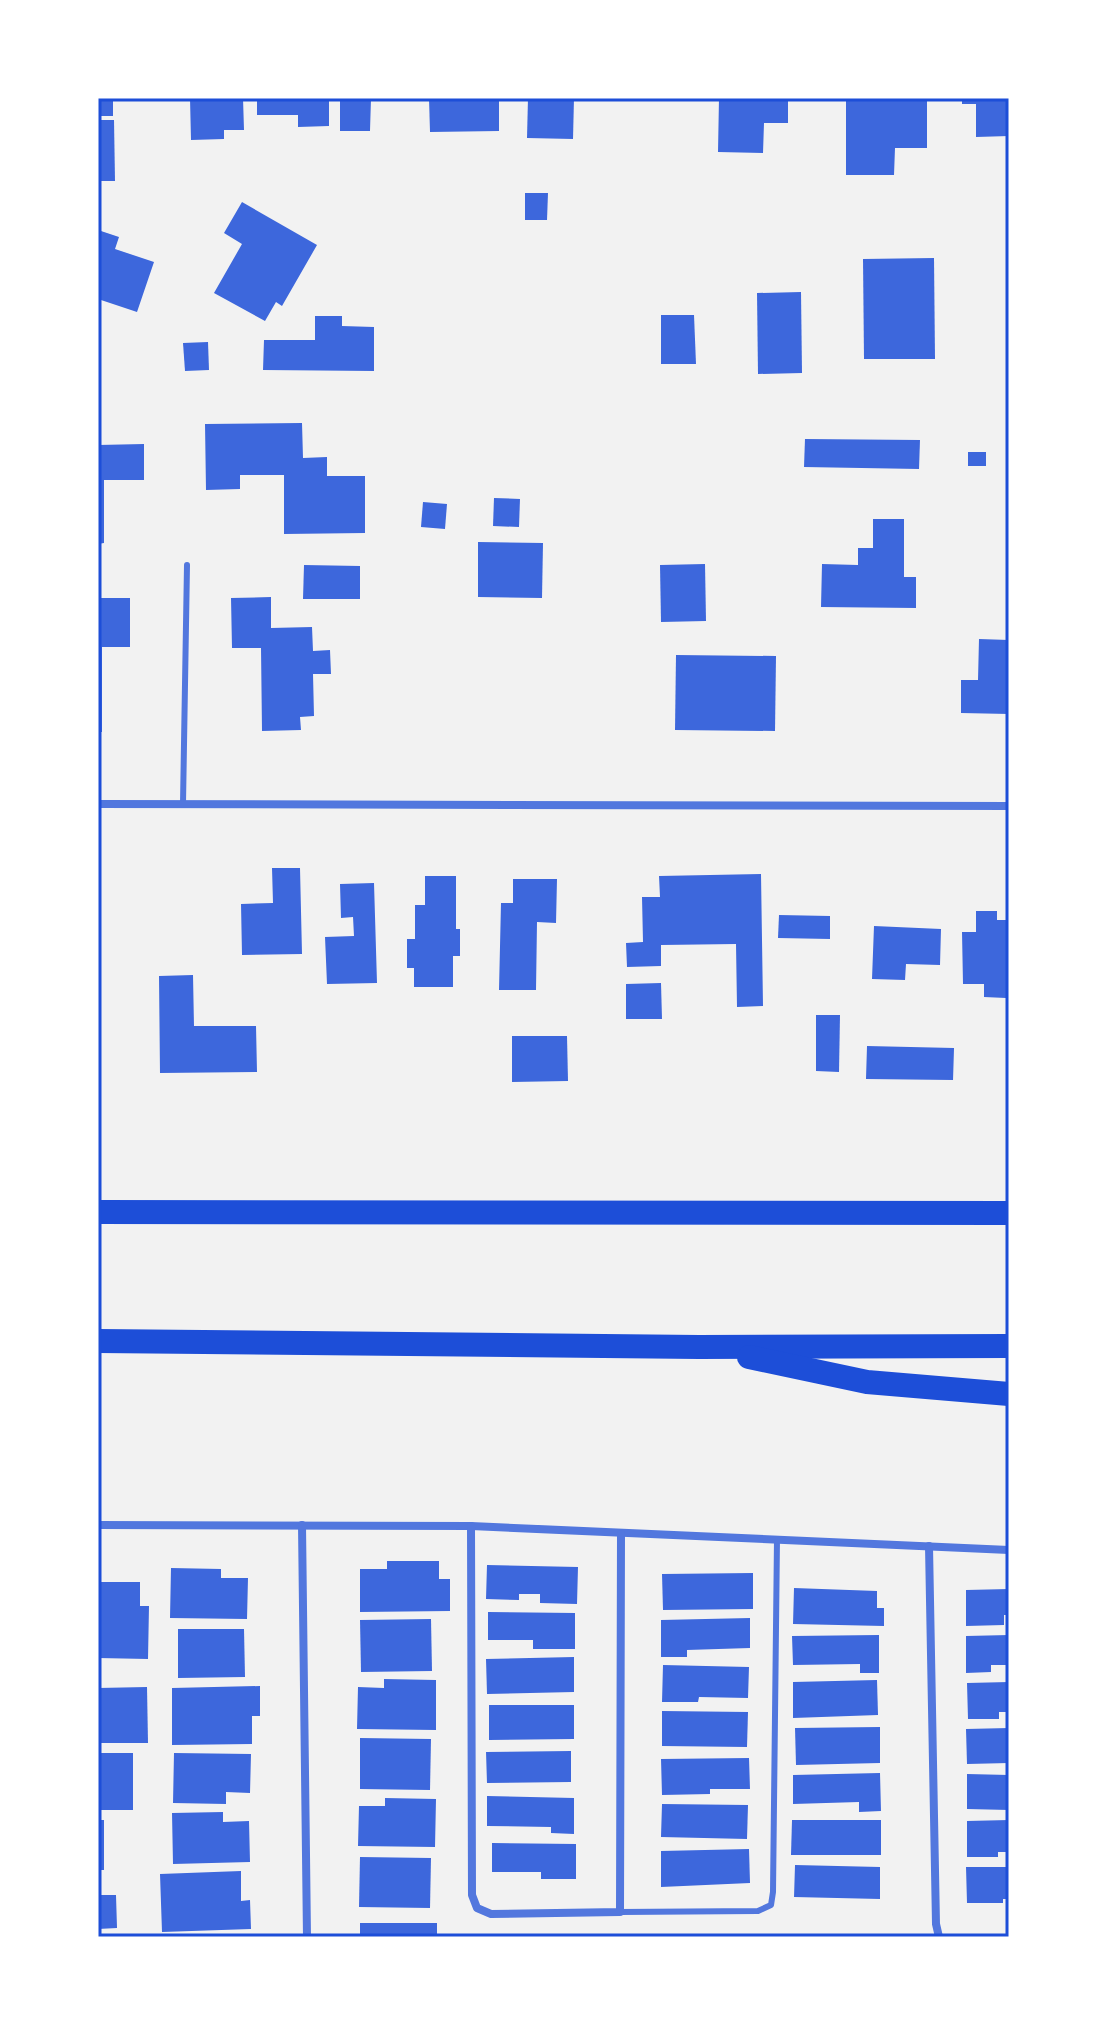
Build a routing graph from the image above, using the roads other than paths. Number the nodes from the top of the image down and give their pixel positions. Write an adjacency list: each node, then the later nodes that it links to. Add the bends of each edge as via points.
1 (187, 565): 3 (lane)
2 (98, 804): 3 (street)
3 (183, 804): 4 (street)
4 (1009, 806)
5 (98, 1212): 6 (highway)
6 (1009, 1213)
7 (98, 1341): 9 (highway)
8 (1009, 1346): 9 (highway)
9 (699, 1347): 10 (highway, via 867,1382)
10 (1009, 1394)
11 (98, 1525): 12 (street)
12 (302, 1525): 13 (street); 19 (street)
13 (471, 1526): 14 (street); 18 (street, via 472,1895 477,1908 491,1914)
14 (621, 1534): 15 (street); 18 (street)
15 (777, 1539): 16 (street); 18 (lane, via 771,1905 758,1911)
16 (929, 1546): 17 (street); 20 (street)
17 (1009, 1550)
18 (620, 1912)
19 (307, 1937)
20 (939, 1937)

